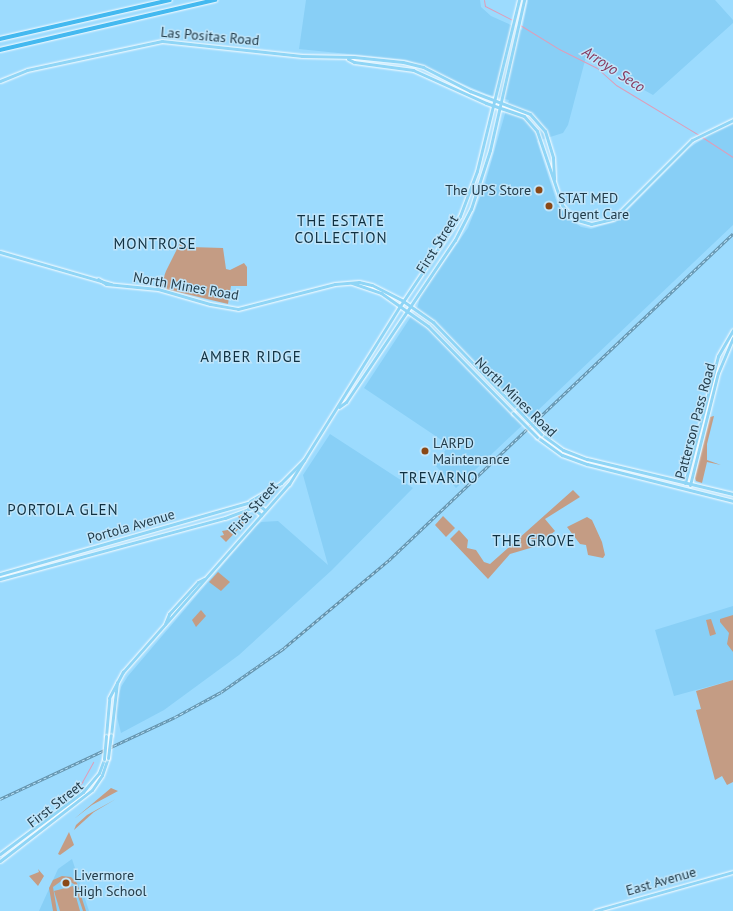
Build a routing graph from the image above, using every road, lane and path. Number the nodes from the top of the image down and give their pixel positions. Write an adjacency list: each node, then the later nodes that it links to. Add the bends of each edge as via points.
1 (170, 0): 5 (highway)
2 (215, 0): 6 (highway)
3 (519, 0): 9 (main road, First Street)
4 (524, 0): 10 (main road, First Street)
5 (0, 39)
6 (0, 50)
7 (348, 59): 8 (main road, Las Positas Road, via 162,41 27,70); 9 (main road, Las Positas Road, via 354,57 423,67); 11 (main road, Las Positas Road, via 413,70)
8 (1, 81)
9 (494, 101): 10 (main road, Las Positas Road); 11 (main road, First Street)
10 (501, 103): 12 (main road, First Street); 14 (main road, Las Positas Road, via 524,110 542,127 553,158)
11 (493, 105): 12 (main road, Las Positas Road); 17 (main road, First Street, via 477,171 460,216)
12 (500, 108): 14 (main road, Las Positas Road, via 524,116 534,126); 19 (main road, First Street, via 486,166 471,209 455,240)
13 (733, 120): 14 (main road, Las Positas Road, via 692,140 618,214 605,222 585,223 569,214 562,205)
14 (554, 178)
15 (0, 252): 16 (main road, North Mines Road, via 111,284 158,289 210,304 238,308 336,284)
16 (350, 283): 17 (main road, North Mines Road, via 372,285); 18 (main road, North Mines Road, via 372,289)
17 (403, 301): 18 (main road, First Street); 19 (main road, North Mines Road)
18 (400, 306): 20 (main road, North Mines Road); 23 (main road, First Street, via 341,399)
19 (409, 306): 20 (main road, First Street); 25 (main road, North Mines Road, bridge, via 433,322 540,434 563,450 587,459)
20 (406, 311): 23 (main road, First Street, via 346,402); 27 (main road, North Mines Road, bridge, via 428,326 538,437 562,455 587,464)
21 (733, 330): 25 (main road, Patterson Pass Road, via 718,356)
22 (733, 338): 26 (main road, Patterson Pass Road, via 718,373)
23 (339, 407): 24 (main road, First Street)
24 (308, 456): 30 (main road, via 281,483); 31 (main road, First Street, via 289,484)
25 (685, 482): 26 (main road, North Mines Road); 27 (main road, Patterson Pass Road)
26 (691, 484): 27 (main road, Patterson Pass Road); 28 (main road, North Mines Road)
27 (688, 489): 29 (main road, North Mines Road)
28 (733, 494)
29 (733, 501)
30 (242, 505): 31 (main road, Portola Avenue, via 256,503); 33 (main road, Portola Avenue)
31 (265, 510): 32 (main road, First Street)
32 (260, 515): 34 (main road, Portola Avenue, via 256,510 248,509 225,518); 35 (main road, First Street, via 204,579 198,582 169,614 165,624 128,665)
33 (0, 574)
34 (0, 579)
35 (117, 682): 36 (main road, First Street, bridge, via 109,698 104,759 99,773 83,792); 37 (main road, First Street, bridge, via 108,758 102,775 92,790)
36 (0, 854)
37 (0, 860)
38 (733, 872): 39 (main road, East Avenue)
39 (595, 911)

